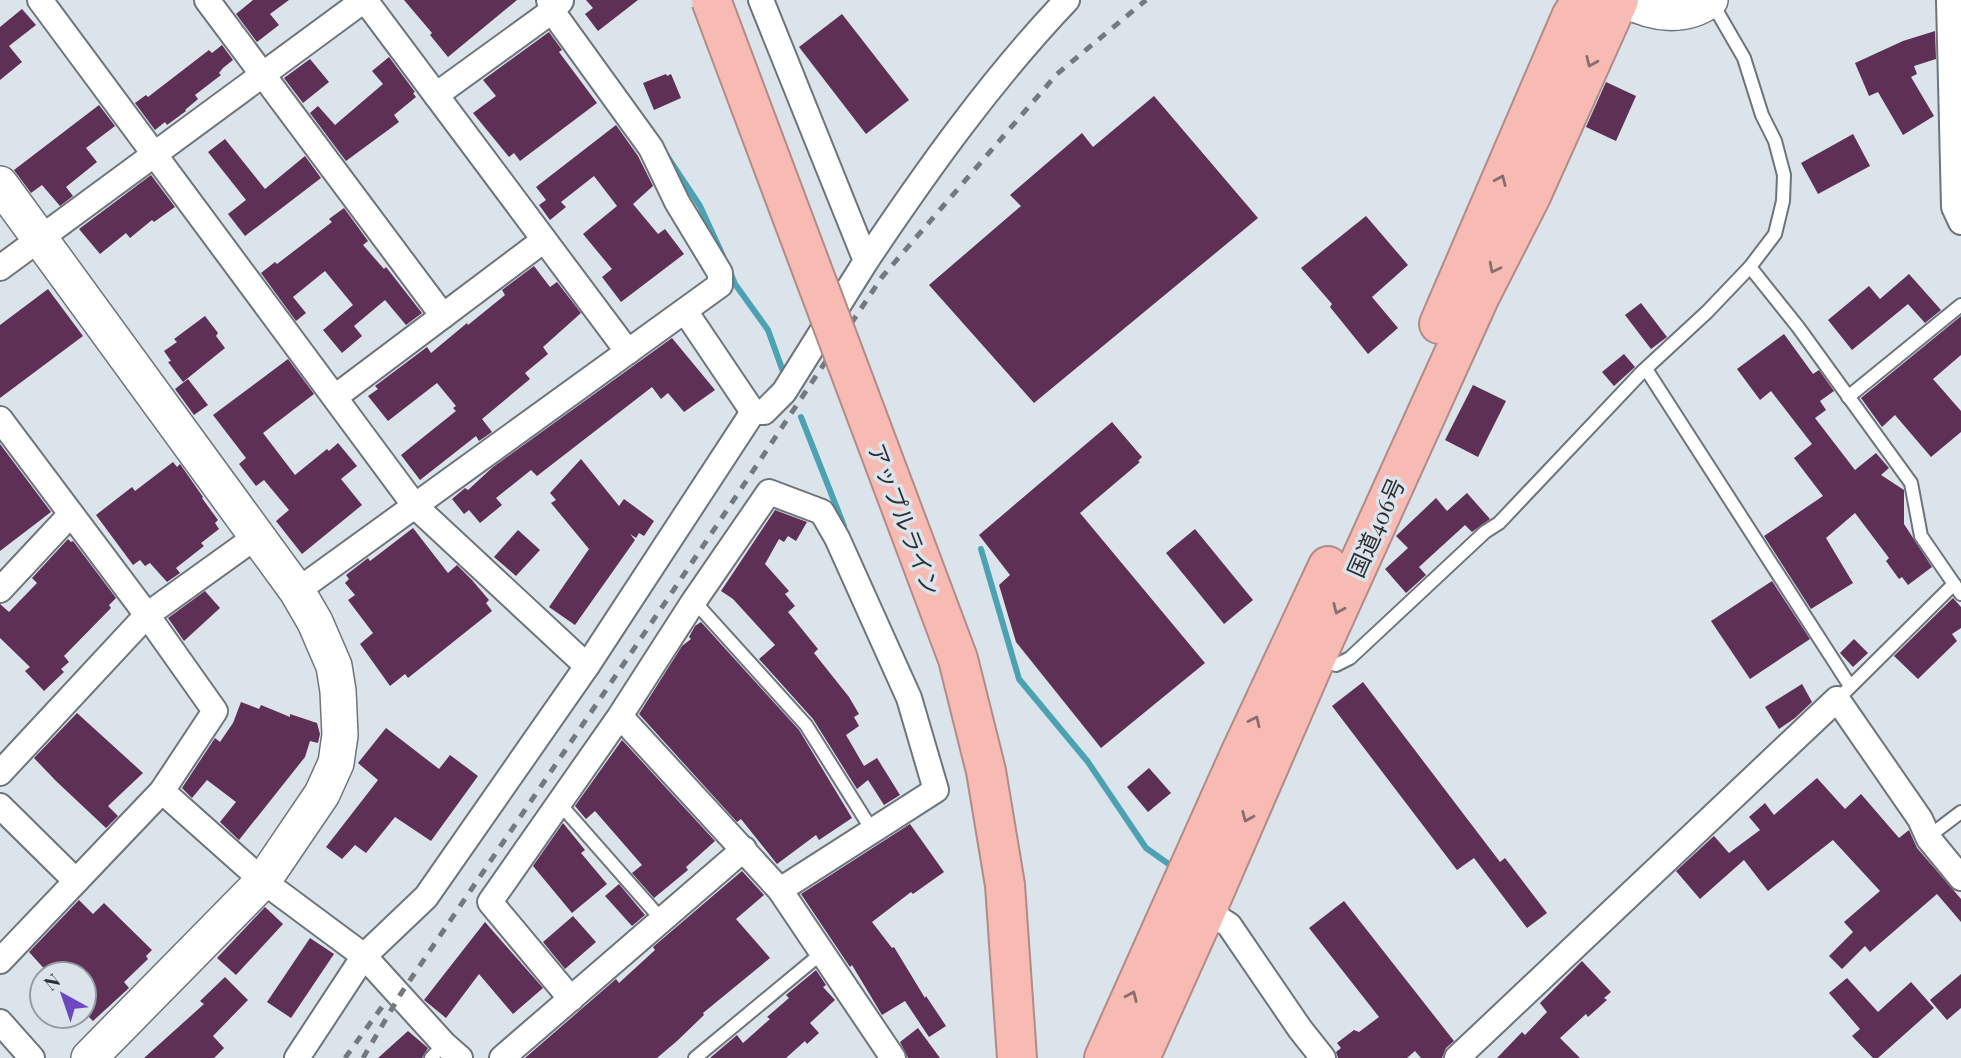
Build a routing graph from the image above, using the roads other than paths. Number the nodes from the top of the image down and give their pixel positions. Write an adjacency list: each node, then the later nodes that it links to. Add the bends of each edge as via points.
1 (40, 0): 15 (street)
2 (207, 0): 13 (street)
3 (364, 0): 13 (street); 14 (street)
4 (711, 0): 64 (highway, アップルライン, bridge, via 958,659 986,771 1004,885)
5 (761, 0): 20 (street)
6 (1067, 0): 20 (street, via 985,94)
7 (1581, 0): 56 (highway, 国道406号, one-way to 7, via 1246,742 1390,437)
8 (1619, 0): 40 (highway, 国道406号, one-way to 40)
9 (1626, 0): 10 (street, via 1660,13 1694,10)
10 (1710, 0): 21 (lane, via 1744,58 1784,175 1775,234)
11 (1949, 0): 17 (street, via 1954,207)
12 (554, 4): 14 (street); 24 (street, via 651,148 720,273 720,285)
13 (263, 74): 15 (street); 25 (street)
14 (436, 95): 19 (street)
15 (155, 154): 18 (street); 28 (street)
16 (0, 184): 18 (street)
17 (1961, 222)
18 (39, 239): 22 (street); 34 (street)
19 (544, 240): 25 (street); 26 (street)
20 (866, 261): 30 (street, via 784,393 764,412)
21 (1750, 267): 27 (lane); 29 (lane)
22 (0, 268)
23 (1961, 305): 29 (lane)
24 (685, 311): 26 (street); 30 (street)
25 (443, 316): 28 (street)
26 (628, 352): 32 (street)
27 (1646, 369): 40 (lane, via 1500,523 1350,658 1336,665); 42 (lane)
28 (335, 397): 32 (street)
29 (1849, 397): 35 (lane, via 1911,483 1921,536)
30 (752, 412): 41 (street)
31 (0, 419): 33 (street)
32 (415, 506): 37 (street); 41 (street)
33 (71, 514): 36 (street); 39 (street)
34 (257, 536): 37 (street); 39 (street)
35 (1957, 589): 42 (lane)
36 (0, 590)
37 (297, 591): 54 (street, via 334,666 336,763 322,794)
38 (694, 601): 43 (street); 49 (lane, via 806,725); 49 (street, via 769,492 822,512 909,698 936,790)
39 (147, 615): 44 (street); 45 (street, via 215,712)
40 (1316, 658): 56 (highway, 国道406号, one-way to 56)
41 (587, 666): 59 (street, via 426,897)
42 (1844, 693): 50 (street); 73 (street)
43 (620, 716): 46 (street); 51 (street)
44 (0, 773)
45 (162, 791): 53 (street); 54 (street)
46 (559, 803): 57 (lane); 61 (street, via 490,902)
47 (0, 806): 53 (street)
48 (1961, 812): 50 (lane)
49 (873, 830): 55 (street)
50 (1928, 837): 52 (street)
51 (744, 849): 55 (street); 57 (street)
52 (1961, 878)
53 (76, 881): 60 (street)
54 (262, 881): 59 (street); 67 (street)
55 (780, 890): 58 (street)
56 (1192, 902): 65 (highway, 国道406号); 72 (street, via 1229,925)
57 (662, 920): 61 (street)
58 (822, 952): 70 (lane); 71 (street)
59 (364, 956): 63 (street); 68 (street)
60 (0, 961)
61 (571, 999): 69 (street)
62 (0, 1021): 66 (street)
63 (445, 1053)
64 (1019, 1054)
65 (1113, 1057)
66 (33, 1058)
67 (89, 1058)
68 (297, 1058)
69 (502, 1058)
70 (695, 1058)
71 (893, 1058)
72 (1322, 1058)
73 (1457, 1058)

